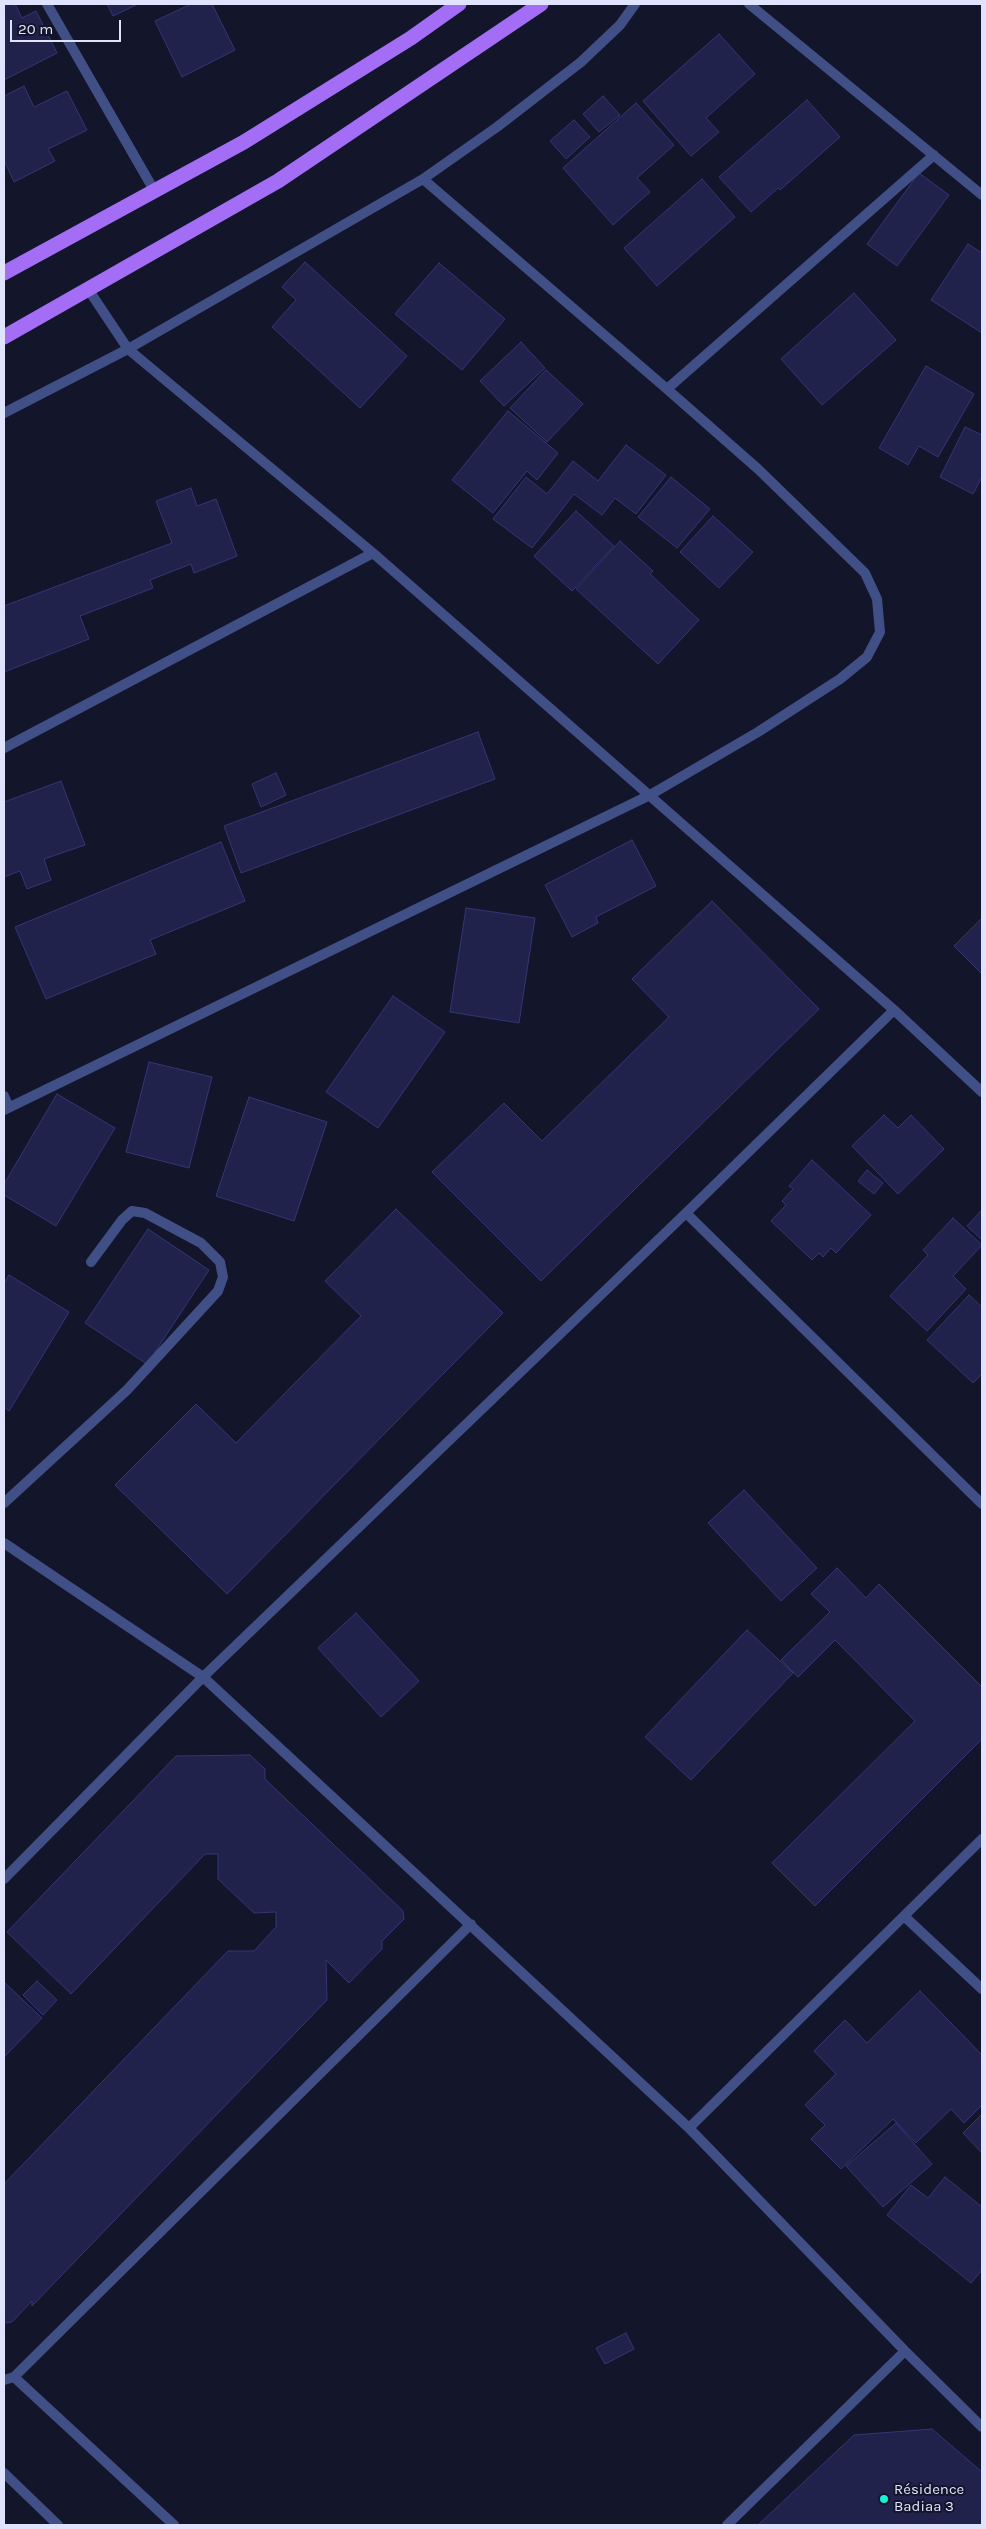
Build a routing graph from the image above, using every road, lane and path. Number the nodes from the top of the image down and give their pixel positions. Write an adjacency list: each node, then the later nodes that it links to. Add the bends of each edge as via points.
1 (46, 4): 8 (street)
2 (459, 4): 8 (main road, via 286,116)
3 (541, 4): 11 (main road, via 278,181)
4 (635, 4): 7 (street, via 620,25 581,62 497,127)
5 (749, 4): 6 (street)
6 (934, 155): 9 (street); 14 (street)
7 (423, 178): 13 (street); 14 (street)
8 (155, 192): 10 (main road)
9 (982, 195)
10 (4, 273)
11 (88, 289): 12 (main road); 13 (street)
12 (4, 337)
13 (128, 349): 15 (street); 16 (street)
14 (667, 389): 18 (street, via 758,469 865,573 877,599 880,632 867,657 840,679)
15 (4, 413)
16 (373, 553): 17 (street); 18 (street)
17 (4, 748)
18 (650, 796): 19 (street); 22 (street)
19 (894, 1010): 20 (street); 23 (street)
20 (982, 1092)
21 (4, 1096): 22 (street)
22 (7, 1108)
23 (686, 1213): 26 (street); 28 (street)
24 (91, 1262): 25 (street, via 132,1211 144,1213 201,1243 220,1262 223,1277 218,1291 127,1390)
25 (4, 1503)
26 (982, 1504)
27 (4, 1543): 28 (street)
28 (203, 1677): 30 (street); 32 (street)
29 (982, 1840): 31 (street)
30 (4, 1879)
31 (904, 1916): 33 (street); 34 (street)
32 (471, 1924): 34 (street); 36 (street)
33 (982, 1989)
34 (689, 2128): 35 (street)
35 (905, 2351): 37 (street); 41 (street)
36 (9, 2379): 40 (street)
37 (982, 2427)
38 (4, 2473): 39 (street)
39 (58, 2525)
40 (174, 2525)
41 (727, 2525)

